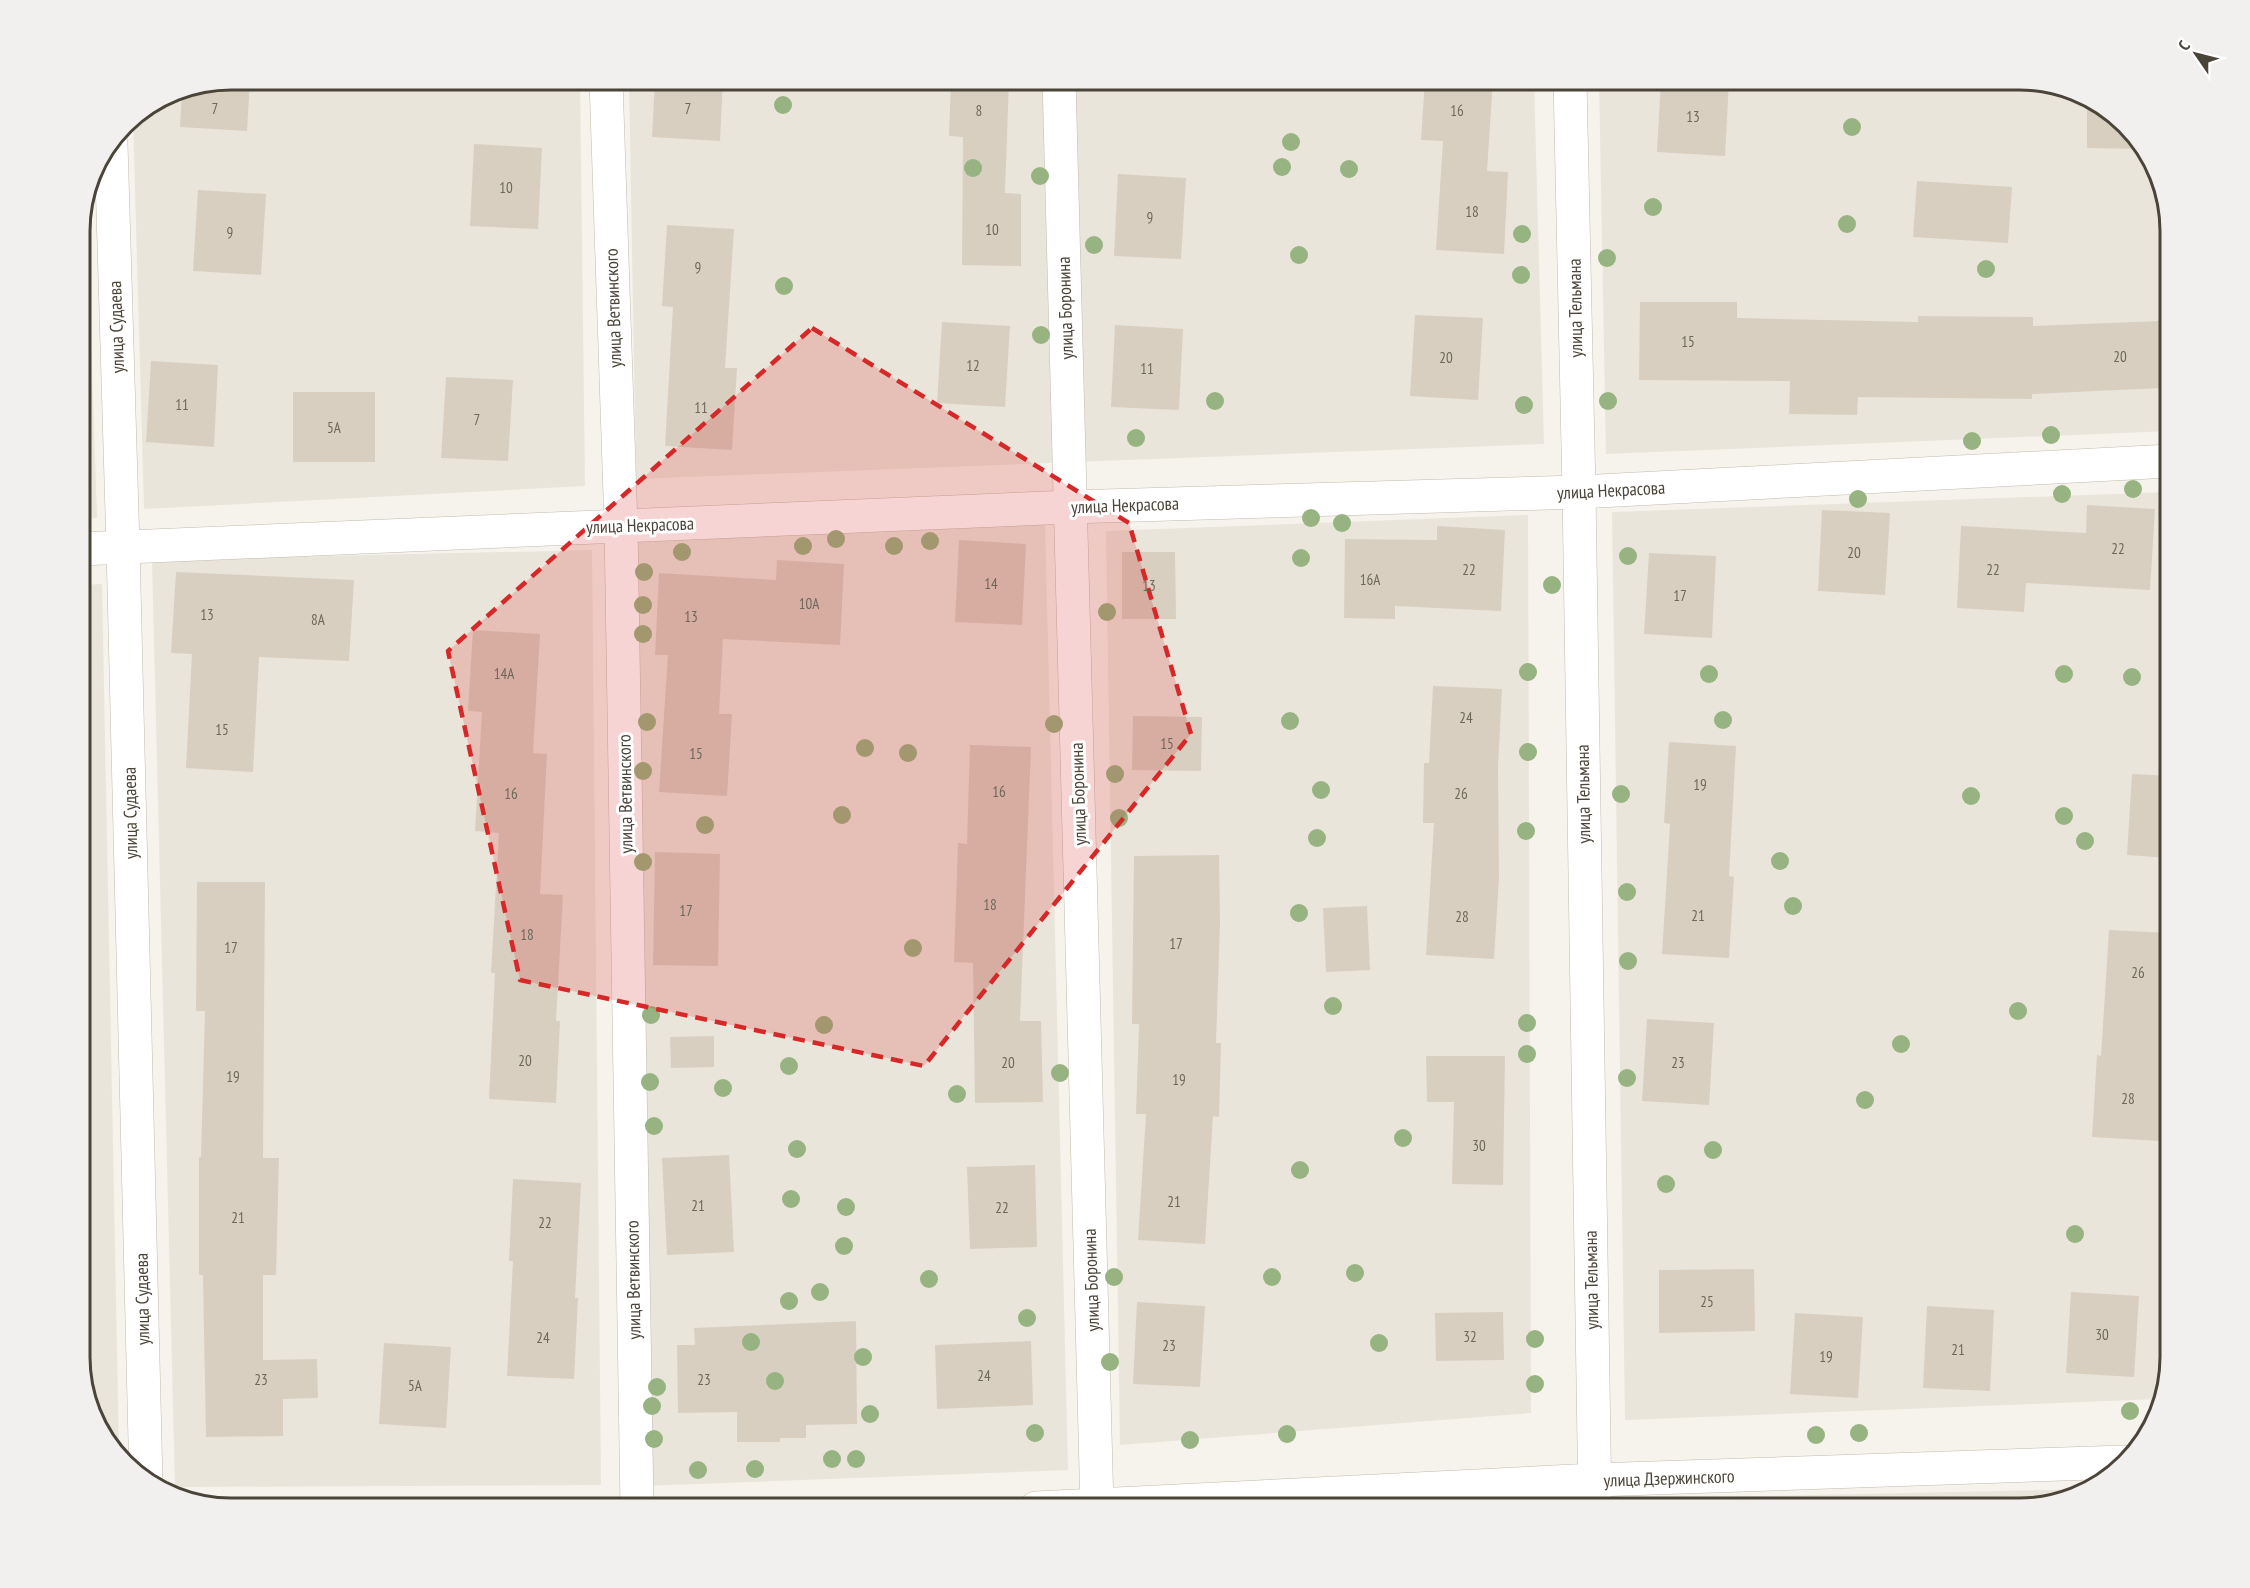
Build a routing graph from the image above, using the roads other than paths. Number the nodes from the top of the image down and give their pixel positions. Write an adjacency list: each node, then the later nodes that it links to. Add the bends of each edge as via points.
1 (606, 90): 8 (street, улица Ветвинского)
2 (1059, 90): 7 (street, улица Боронина)
3 (1570, 90): 6 (street, улица Тельмана)
4 (111, 158): 9 (street, улица Судаева)
5 (2160, 462): 6 (street, улица Некрасова)
6 (1579, 492): 7 (street, улица Некрасова); 13 (street, улица Тельмана)
7 (1070, 507): 8 (street, улица Некрасова); 15 (street, улица Боронина)
8 (621, 526): 9 (street, улица Некрасова); 14 (street, улица Ветвинского)
9 (123, 547): 10 (street, улица Некрасова); 12 (street, улица Судаева)
10 (90, 549)
11 (2112, 1463): 13 (street, улица Дзержинского)
12 (146, 1469)
13 (1594, 1494): 16 (street, улица Дзержинского)
14 (637, 1498)
15 (1097, 1498)
16 (1441, 1498)

